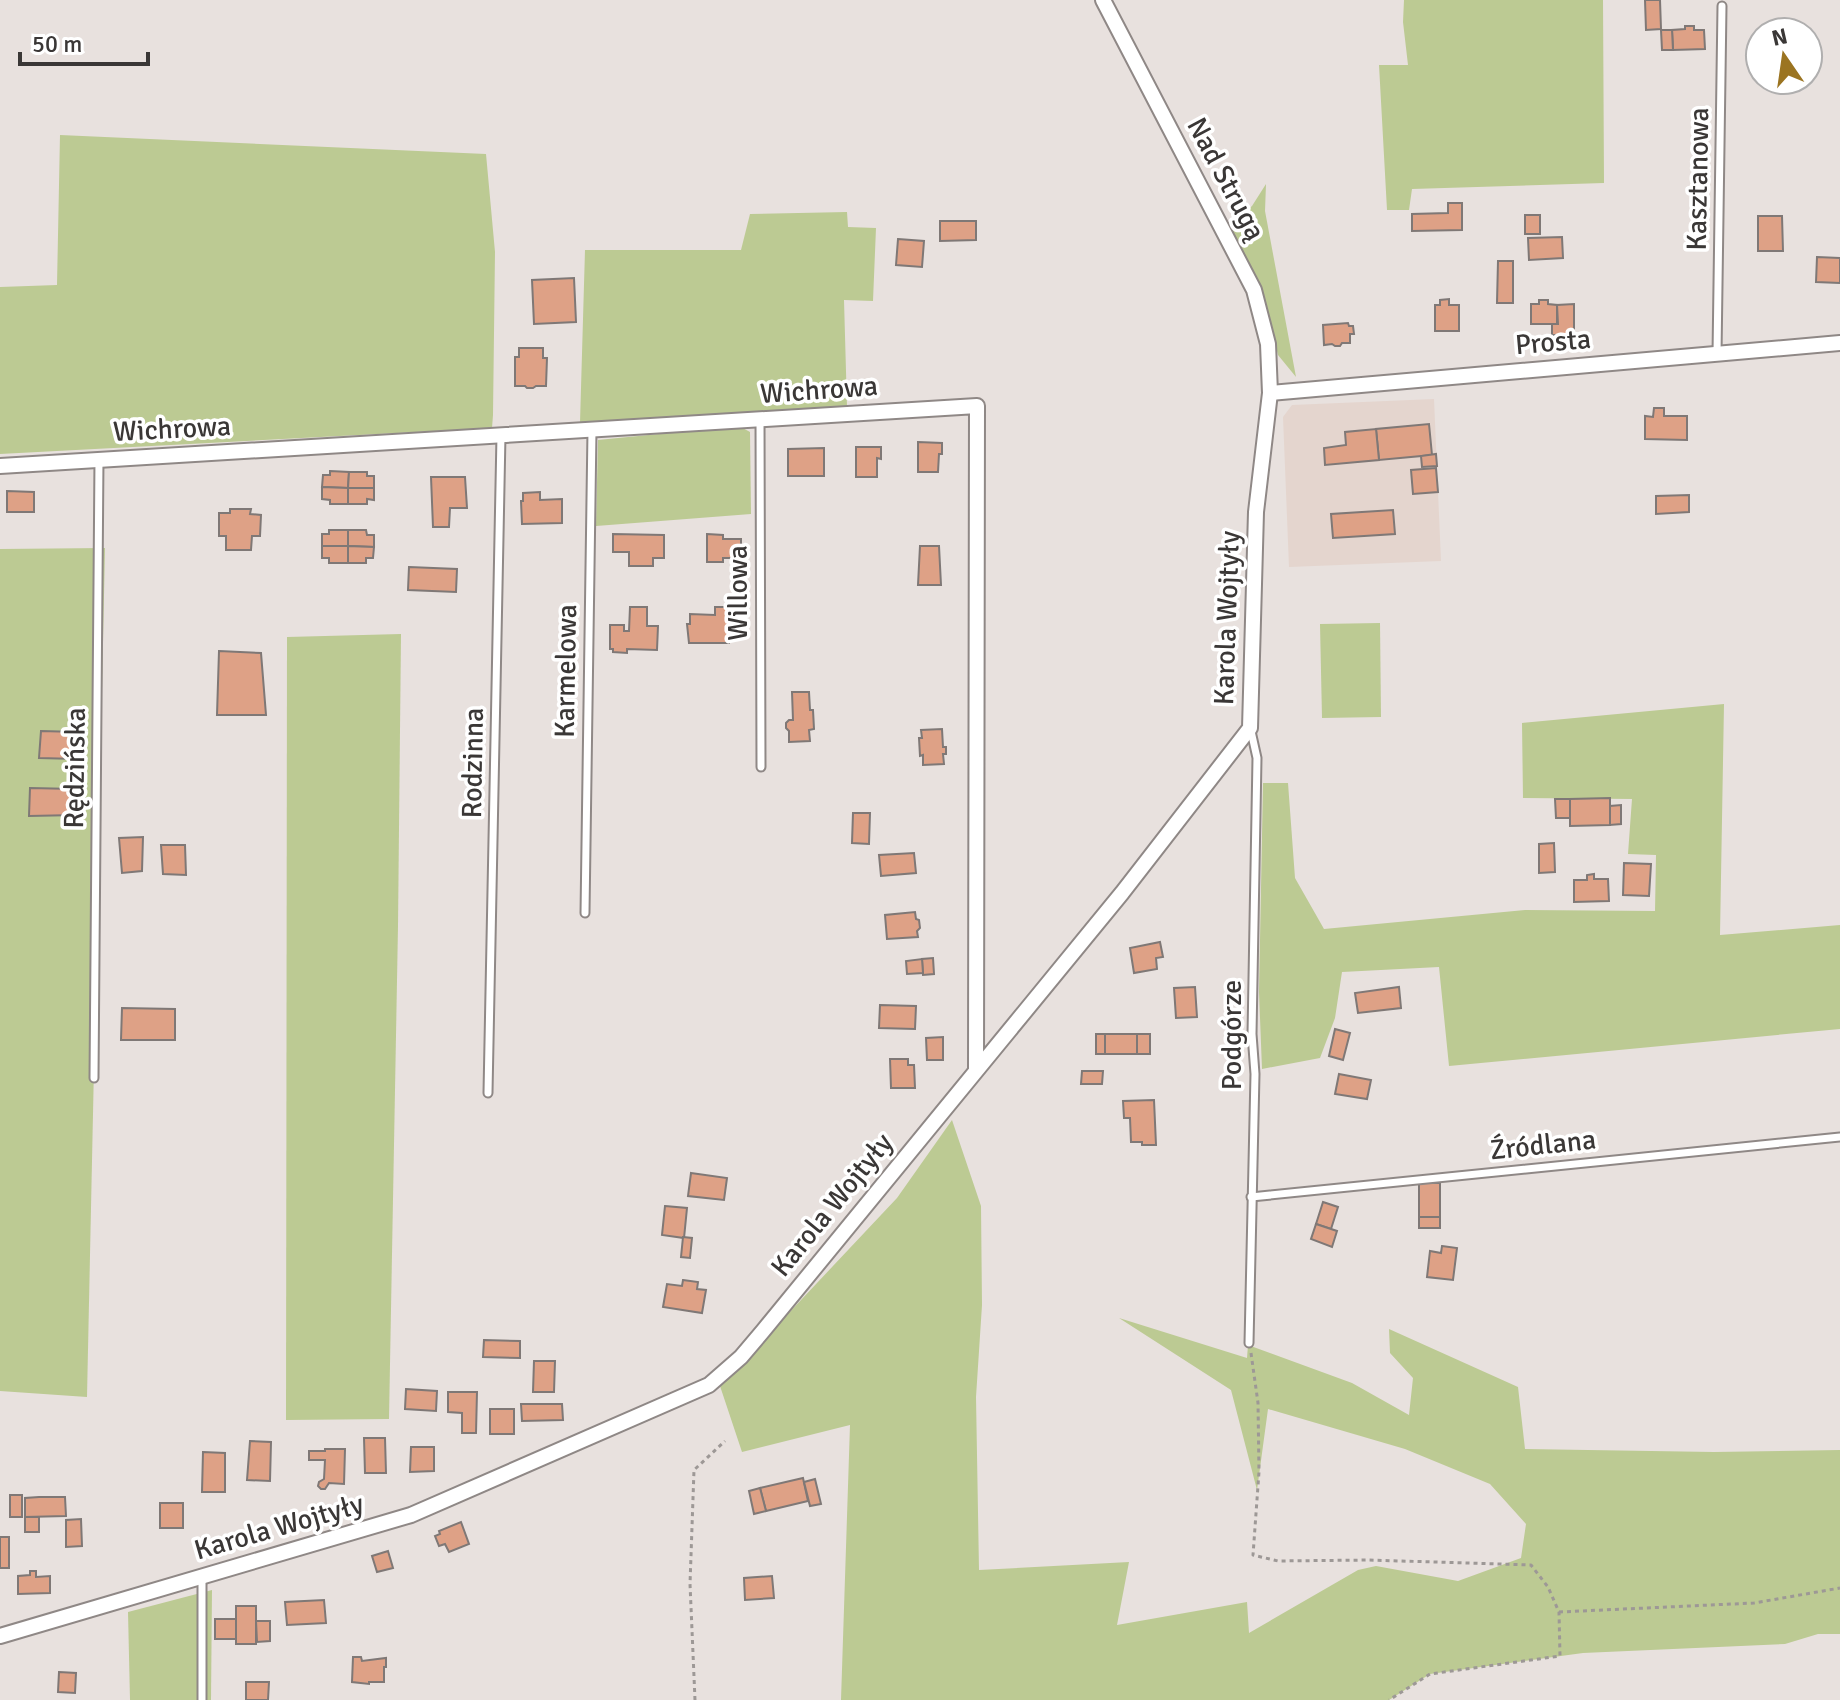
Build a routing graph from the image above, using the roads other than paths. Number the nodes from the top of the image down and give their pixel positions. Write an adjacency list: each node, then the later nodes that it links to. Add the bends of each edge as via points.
1 (1103, 0): 5 (street, Nad Strugą, via 1254,290 1268,344)
2 (1722, 6): 4 (lane, Kasztanowa)
3 (1840, 343): 4 (street, Prosta)
4 (1717, 354): 5 (street, Prosta)
5 (1270, 393): 11 (street, Karola Wojtyły, via 1256,512)
6 (760, 419): 7 (street, Wichrowa); 12 (lane, Willowa); 14 (street, Wichrowa, via 977,406)
7 (592, 430): 8 (street, Wichrowa); 13 (lane, Karmelowa)
8 (501, 435): 9 (street, Wichrowa); 16 (lane, Rodzinna)
9 (99, 459): 10 (street, Wichrowa); 15 (lane, Rędzińska)
10 (0, 466)
11 (1250, 728): 14 (street, Karola Wojtyły); 18 (lane, Podgórze, via 1257,758)
12 (761, 767)
13 (585, 913)
14 (976, 1070): 20 (street, Karola Wojtyły, via 741,1357 709,1385 411,1515)
15 (94, 1078)
16 (488, 1093)
17 (1840, 1137): 18 (lane, Źródlana)
18 (1251, 1197): 19 (lane, Podgórze)
19 (1249, 1343)
20 (202, 1577): 21 (street, Karola Wojtyły); 22 (lane)
21 (0, 1636)
22 (202, 1700)

